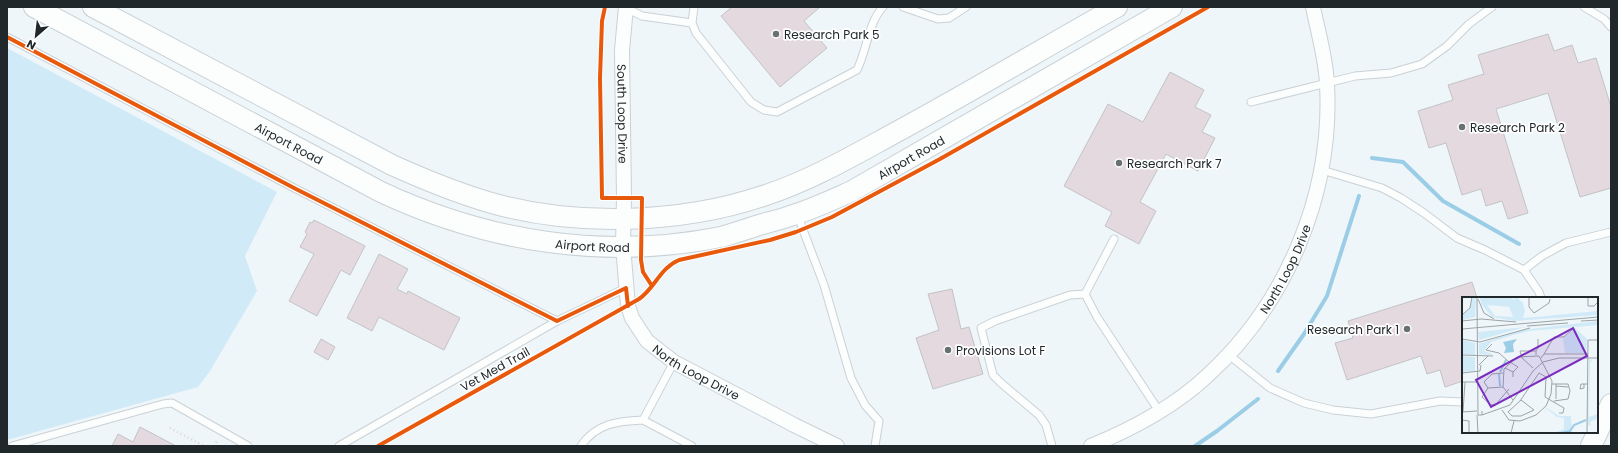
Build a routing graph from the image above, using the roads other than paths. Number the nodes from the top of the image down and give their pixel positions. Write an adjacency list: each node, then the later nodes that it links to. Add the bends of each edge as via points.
1 (34, 7): 23 (main road, Airport Road, via 411,206 517,238 578,246)
2 (93, 7): 20 (main road, via 392,165 424,179 488,202 524,210 553,215)
3 (694, 7): 13 (lane)
4 (883, 7): 13 (lane, via 875,15 857,70 777,112 764,110 751,102 696,33)
5 (903, 7): 6 (lane, via 938,19 949,18)
6 (966, 7)
7 (1117, 7): 20 (main road, via 812,178 724,207)
8 (1172, 7): 19 (main road, Airport Road, via 852,191)
9 (1313, 7): 16 (street, North Loop Drive)
10 (1492, 7): 16 (lane, via 1422,64 1391,73 1355,76)
11 (1584, 7): 14 (lane, via 1604,19)
12 (626, 8): 13 (lane, via 642,16); 20 (street, South Loop Drive, via 622,50)
13 (692, 23)
14 (1611, 27)
15 (7, 37): 28 (lane, via 296,189)
16 (1327, 84): 17 (lane); 18 (street, North Loop Drive)
17 (1251, 102)
18 (1322, 170): 24 (lane, via 1382,188 1424,213 1457,238); 29 (street, North Loop Drive, via 1314,204 1287,271 1269,302)
19 (797, 214): 23 (main road, Airport Road, via 722,236 655,246); 43 (lane, via 824,285 851,378 865,406 879,421)
20 (624, 220): 23 (street, South Loop Drive)
21 (1611, 232): 24 (lane, via 1566,243 1542,256)
22 (1114, 239): 26 (lane)
23 (623, 246): 25 (street, North Loop Drive)
24 (1524, 270): 27 (lane)
25 (626, 288): 28 (lane); 30 (street, North Loop Drive, via 628,306 639,331 647,341)
26 (1085, 294): 33 (lane); 44 (lane, via 1070,295 981,328 993,375 1039,415 1046,425)
27 (1541, 297)
28 (557, 321): 39 (lane)
29 (1229, 355): 31 (lane, via 1270,388 1304,403 1333,410 1371,414 1440,401); 33 (street, North Loop Drive, via 1179,399)
30 (674, 362): 34 (lane); 42 (street, North Loop Drive)
31 (1462, 402)
32 (1611, 404): 35 (main road)
33 (1159, 411): 45 (street, North Loop Drive)
34 (644, 420): 40 (lane, via 618,421 587,436); 41 (lane)
35 (1598, 431)
36 (1597, 433): 46 (main road)
37 (12, 446): 38 (lane, via 172,403)
38 (248, 446)
39 (339, 446)
40 (581, 446)
41 (692, 446)
42 (837, 446)
43 (875, 446)
44 (1052, 446)
45 (1091, 446)
46 (1591, 446)

